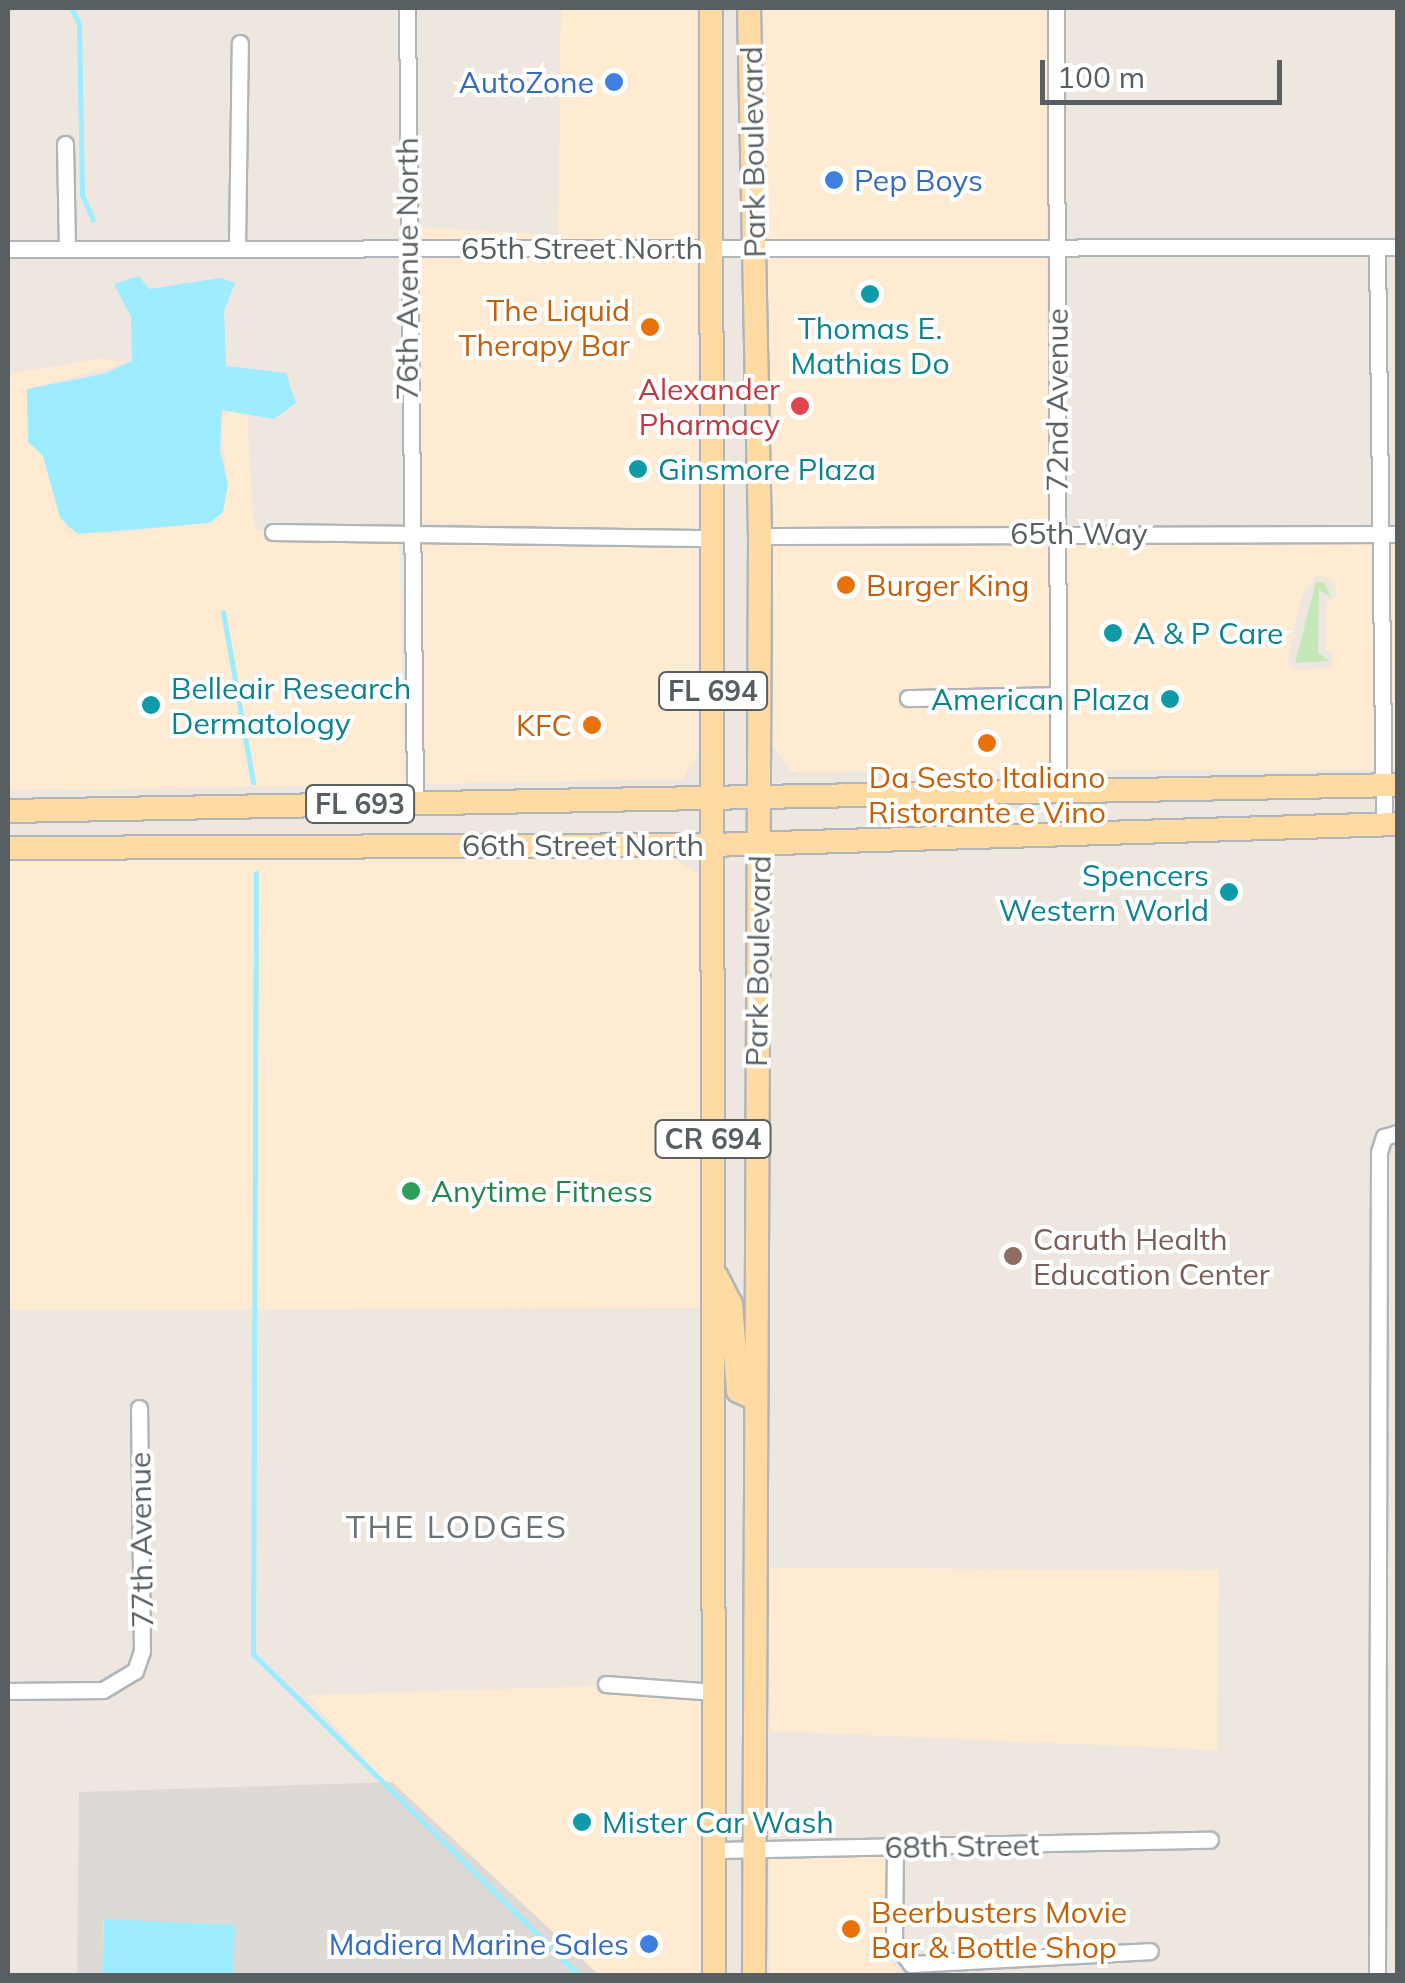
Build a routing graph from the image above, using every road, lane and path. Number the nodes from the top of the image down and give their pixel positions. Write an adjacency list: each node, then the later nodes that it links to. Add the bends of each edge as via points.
1 (406, 8): 14 (street, 76th Avenue North)
2 (711, 8): 10 (main road, Park Boulevard / FL 694)
3 (749, 8): 11 (main road, Park Boulevard / FL 694)
4 (1056, 8): 12 (street, 72nd Avenue)
5 (240, 43): 7 (street)
6 (65, 144): 15 (street)
7 (237, 247): 14 (street, 65th Street North); 15 (street, 65th Street North)
8 (1377, 247): 9 (street, 65th Street North); 12 (street, 65th Street North); 19 (street)
9 (1398, 247)
10 (712, 248): 11 (street, 65th Street North); 14 (street, 65th Street North); 21 (main road, Park Boulevard / FL 694)
11 (755, 248): 12 (street, 65th Street North); 20 (main road, Park Boulevard / FL 694)
12 (1057, 248): 18 (street, 72nd Avenue)
13 (8, 249): 15 (street, 65th Street North)
14 (406, 249): 16 (street, 76th Avenue North)
15 (66, 250)
16 (408, 531): 17 (street); 21 (street); 28 (street, 76th Avenue North)
17 (273, 532)
18 (1058, 533): 19 (street, 65th Way); 20 (street, 65th Way); 22 (street, 72nd Avenue)
19 (1389, 534): 24 (street)
20 (760, 536): 26 (main road, Park Boulevard / FL 694)
21 (714, 538): 27 (main road, Park Boulevard / FL 694)
22 (1058, 695): 23 (street); 25 (street, 72nd Avenue)
23 (908, 698)
24 (1391, 786): 25 (main road, 66th Street North / FL 693); 30 (street)
25 (1058, 792): 26 (main road, 66th Street North / FL 693)
26 (760, 798): 27 (main road, 66th Street North / FL 693); 32 (main road, Park Boulevard / FL 694)
27 (713, 799): 28 (main road, 66th Street North / FL 693); 31 (main road, Park Boulevard / FL 694)
28 (414, 803): 29 (main road, 66th Street North / FL 693)
29 (8, 811)
30 (1391, 825): 32 (main road, 66th Street North / FL 693)
31 (712, 844): 32 (main road, 66th Street North / FL 693); 33 (main road, 66th Street North / FL 693); 35 (main road, Park Boulevard / CR 694)
32 (759, 844): 36 (main road, Park Boulevard / CR 694)
33 (8, 848)
34 (1391, 1135): 39 (street)
35 (714, 1275): 36 (main road, via 731,1304 738,1391); 42 (main road, Park Boulevard / CR 694)
36 (754, 1398): 47 (main road, Park Boulevard / CR 694)
37 (139, 1408): 41 (street, 77th Avenue, via 142,1651 135,1671 103,1690)
38 (1398, 1458): 39 (street)
39 (1379, 1459): 43 (street)
40 (606, 1684): 42 (street)
41 (8, 1691)
42 (714, 1692): 48 (main road, Park Boulevard / CR 694)
43 (1380, 1781): 44 (street); 52 (street)
44 (1398, 1781)
45 (1210, 1840): 46 (street, 68th Street)
46 (895, 1846): 47 (street, 68th Street); 49 (street, via 894,1942 911,1964)
47 (754, 1849): 48 (street, 68th Street); 51 (main road, Park Boulevard / CR 694)
48 (714, 1850): 50 (main road, Park Boulevard / CR 694)
49 (1150, 1952)
50 (714, 1976)
51 (754, 1976)
52 (1377, 1976)

